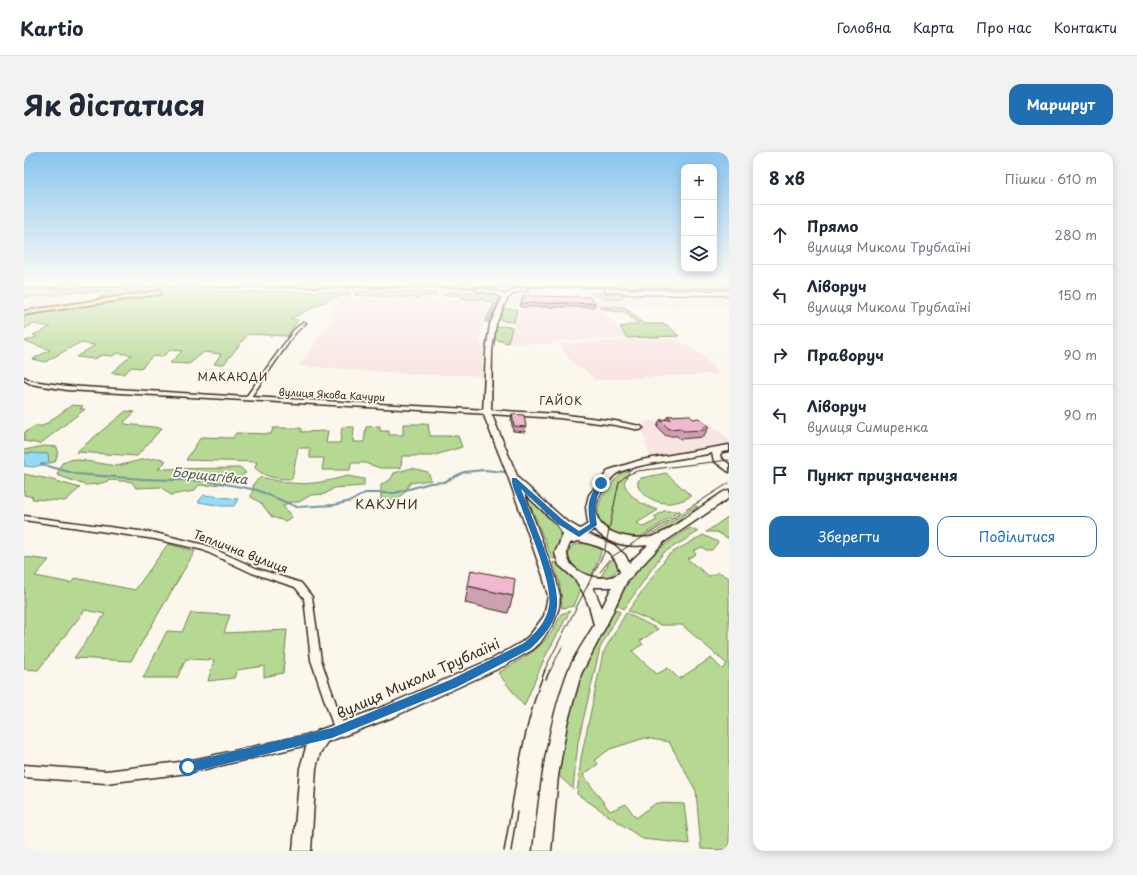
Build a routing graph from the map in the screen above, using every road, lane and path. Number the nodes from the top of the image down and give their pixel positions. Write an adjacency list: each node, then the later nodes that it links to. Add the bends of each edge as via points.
1 (497, 315): 7 (main road, вулиця Миколи Трублаїні, via 491,330)
2 (304, 323): 6 (street, via 295,331)
3 (24, 378): 4 (street, вулиця Якова Качури)
4 (31, 382): 5 (street); 6 (street, вулиця Якова Качури, via 74,388)
5 (24, 385)
6 (247, 399): 7 (street, вулиця Якова Качури, via 454,409)
7 (487, 413): 8 (street, вулиця Якова Качури, via 559,416); 11 (main road, вулиця Миколи Трублаїні)
8 (640, 428)
9 (724, 449): 10 (main road, via 716,455); 14 (main road, via 641,463 612,472 594,495 591,507)
10 (729, 469)
11 (514, 479): 15 (main road, via 561,522 568,535); 20 (main road, вулиця Миколи Трублаїні, via 552,585 553,607 547,624 527,646 499,662)
12 (729, 493): 16 (main road)
13 (24, 518): 20 (street, Теплична вулиця, via 162,537 205,548 255,571 298,585 308,597 316,660)
14 (594, 521): 15 (main road, via 591,528); 16 (main road, via 601,531 616,539 628,542)
15 (576, 539): 17 (main road, via 561,552 565,565); 18 (main road, via 600,542 617,553 625,564)
16 (660, 539): 18 (main road)
17 (577, 575): 18 (main road, via 596,583 613,582); 19 (main road, via 590,592)
18 (624, 575): 19 (main road)
19 (600, 626): 24 (main road, via 574,673 559,724 550,776)
20 (340, 730): 21 (main road, вулиця Миколи Трублаїні)
21 (322, 736): 22 (street, вулиця Миколи Трублаїні, via 188,767 151,772 106,777); 23 (main road, via 313,750 308,768)
22 (24, 771)
23 (302, 851)
24 (542, 851)

